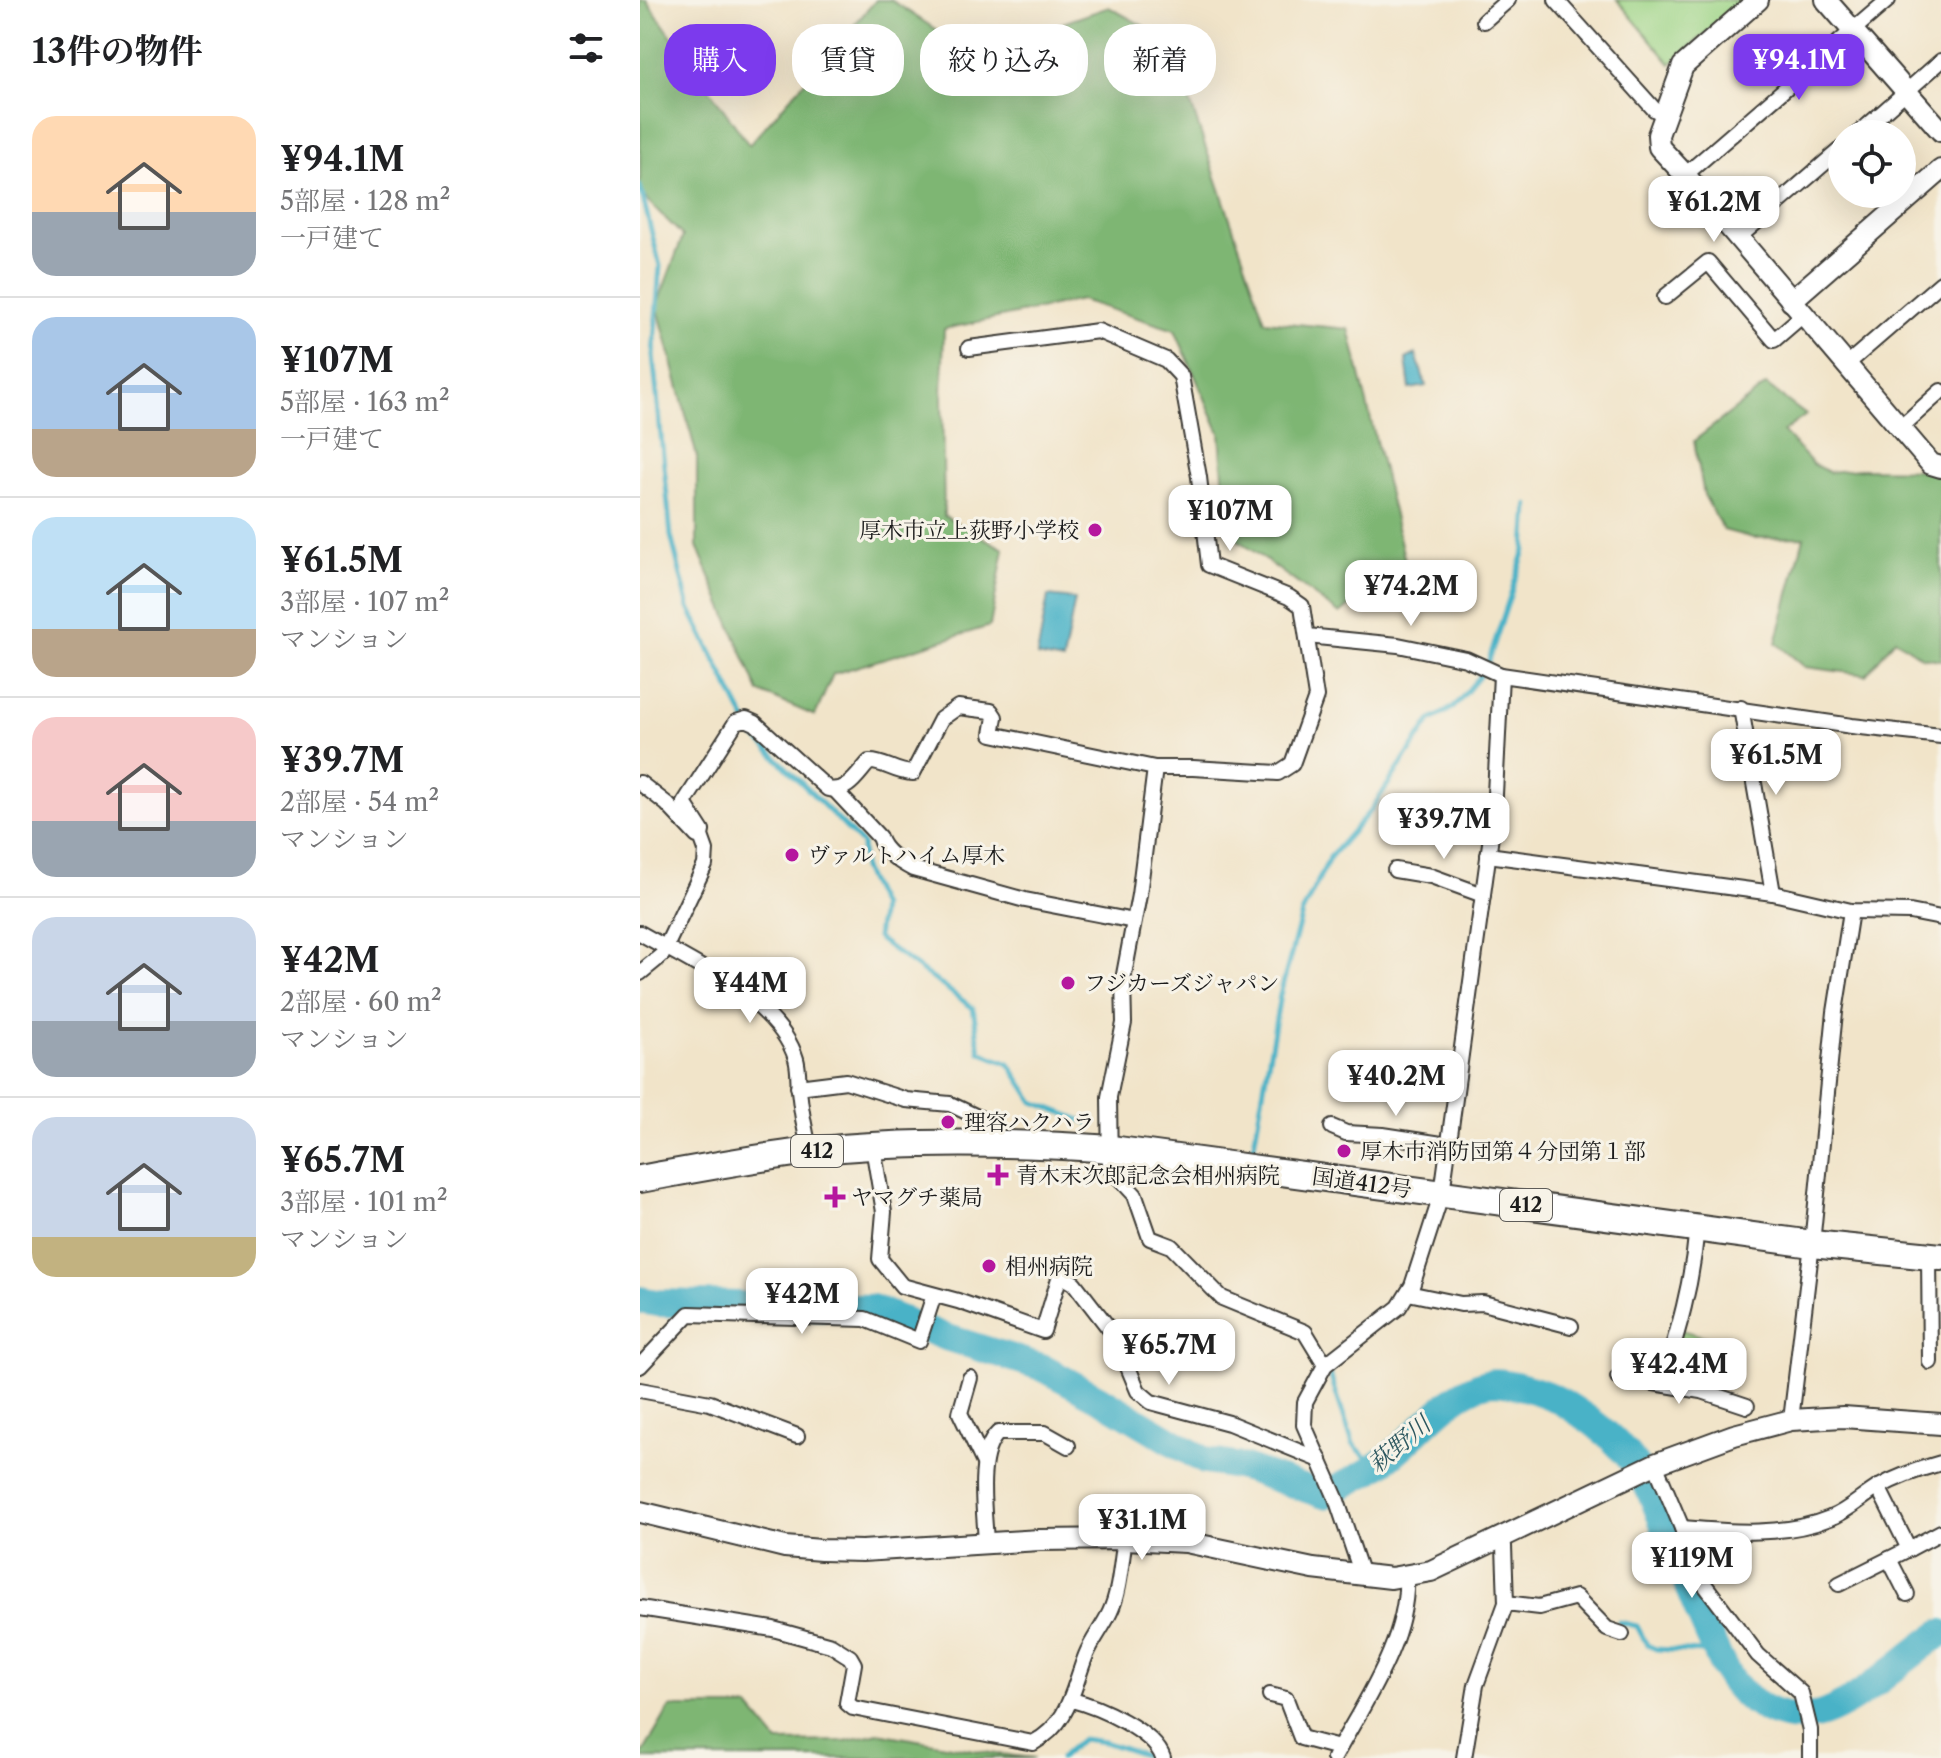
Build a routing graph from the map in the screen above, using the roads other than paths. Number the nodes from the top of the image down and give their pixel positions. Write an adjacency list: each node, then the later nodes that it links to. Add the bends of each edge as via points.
1 (1508, 0): 6 (street)
2 (1556, 0): 10 (street)
3 (1758, 0): 10 (street, via 1683,66)
4 (1826, 0): 7 (street)
5 (1888, 0): 7 (street)
6 (1484, 21)
7 (1853, 31): 9 (street); 15 (street)
8 (1941, 61): 9 (street)
9 (1906, 92): 11 (street); 12 (street)
10 (1665, 115): 15 (street, via 1659,147)
11 (1874, 120)
12 (1941, 131)
13 (1828, 160): 16 (street)
14 (1941, 170): 19 (street)
15 (1685, 175): 16 (street)
16 (1738, 238): 19 (street)
17 (1941, 283): 21 (street)
18 (1665, 297): 19 (street, via 1708,262 1774,340)
19 (1797, 308): 21 (street)
20 (969, 348): 25 (street, via 1098,331 1175,367 1199,477 1209,565 1302,606)
21 (1846, 365): 23 (street)
22 (1941, 391): 23 (street)
23 (1900, 428): 24 (street, via 1931,464)
24 (1941, 467)
25 (1307, 636): 26 (street, via 1398,645 1466,659); 29 (street, via 1316,697 1292,764 1278,773)
26 (1501, 675): 27 (street); 33 (street)
27 (1741, 708): 28 (street); 35 (street)
28 (1941, 736)
29 (1155, 768): 31 (street, via 992,734 991,711 958,707 941,719 913,773 869,762); 39 (street)
30 (640, 783): 32 (street)
31 (836, 791): 32 (street, via 755,723 736,722 684,803); 39 (street, via 880,843 913,869 1025,900)
32 (701, 838): 41 (street, via 705,865)
33 (1488, 855): 35 (street); 36 (street)
34 (1395, 870): 36 (street, via 1431,876)
35 (1773, 893): 37 (street)
36 (1483, 895): 46 (street)
37 (1851, 911): 38 (street); 53 (street, via 1835,1012)
38 (1941, 918)
39 (1134, 921): 48 (street, via 1123,980 1124,1023 1109,1097)
40 (640, 933): 41 (street)
41 (665, 948): 42 (street); 43 (street, via 707,971 772,1019 796,1059)
42 (640, 973)
43 (798, 1087): 45 (street, via 846,1081 906,1100 950,1104 992,1124); 49 (street)
44 (1332, 1127): 46 (street)
45 (995, 1142): 47 (highway, 国道412号 / 412); 48 (highway, 国道412号 / 412)
46 (1448, 1145): 51 (street)
47 (873, 1147): 49 (highway, 国道412号 / 412); 56 (street, via 884,1212 880,1259 902,1286)
48 (1111, 1149): 51 (highway, 国道412号 / 412); 59 (street, via 1110,1168 1135,1195 1150,1238 1171,1246 1222,1298 1305,1332)
49 (810, 1151): 50 (highway, 国道412号 / 412)
50 (640, 1179)
51 (1442, 1193): 52 (highway, 国道412号 / 412); 55 (street)
52 (1697, 1227): 53 (highway, 国道412号 / 412); 63 (street, via 1693,1275)
53 (1812, 1244): 54 (highway, 国道412号 / 412); 66 (street)
54 (1935, 1256): 58 (street)
55 (1408, 1293): 57 (street, via 1483,1303); 59 (street, via 1399,1307)
56 (934, 1296): 60 (street, via 919,1341 865,1319 689,1314); 73 (street, via 1043,1331 1060,1275 1074,1283 1115,1336 1138,1391 1151,1402 1229,1423)
57 (1571, 1326)
58 (1930, 1362)
59 (1325, 1365): 73 (street, via 1305,1402 1304,1425)
60 (640, 1366)
61 (1618, 1377): 63 (street)
62 (970, 1378): 70 (street, via 960,1413)
63 (1661, 1384): 65 (street)
64 (640, 1390): 68 (street, via 710,1403)
65 (1747, 1406)
66 (1791, 1420): 67 (street, via 1843,1417); 72 (street)
67 (1941, 1424)
68 (797, 1436)
69 (1068, 1446): 70 (street, via 1045,1433 998,1433)
70 (984, 1463): 80 (street)
71 (1941, 1463): 74 (street)
72 (1655, 1464): 76 (street); 78 (street)
73 (1322, 1465): 83 (street)
74 (1878, 1487): 76 (street, via 1818,1523 1744,1533); 81 (street)
75 (640, 1512): 80 (street, via 785,1547 862,1551)
76 (1682, 1528): 97 (street, via 1695,1572 1717,1604 1758,1655 1801,1694 1810,1729)
77 (1941, 1532): 81 (street)
78 (1500, 1537): 84 (street, via 1431,1571); 87 (street)
79 (1125, 1539): 80 (street); 83 (street, via 1186,1542); 91 (street, via 1111,1610)
80 (986, 1543)
81 (1909, 1549): 82 (street)
82 (1889, 1559): 85 (street); 86 (street)
83 (1362, 1575): 84 (street)
84 (1406, 1575): 94 (street, via 1402,1620 1390,1653)
85 (1839, 1584)
86 (1907, 1594)
87 (1506, 1603): 89 (street, via 1539,1607 1576,1597 1607,1629); 96 (street, via 1476,1685)
88 (640, 1608): 93 (street, via 773,1629 831,1645 854,1664 847,1703 853,1708 1033,1743)
89 (1622, 1634)
90 (1076, 1639): 91 (street)
91 (1089, 1648): 93 (street)
92 (1270, 1695): 94 (street, via 1289,1698 1301,1738)
93 (1072, 1700): 95 (street, via 1126,1723 1151,1741)
94 (1337, 1753)
95 (1163, 1758)
96 (1464, 1758)
97 (1810, 1758)

